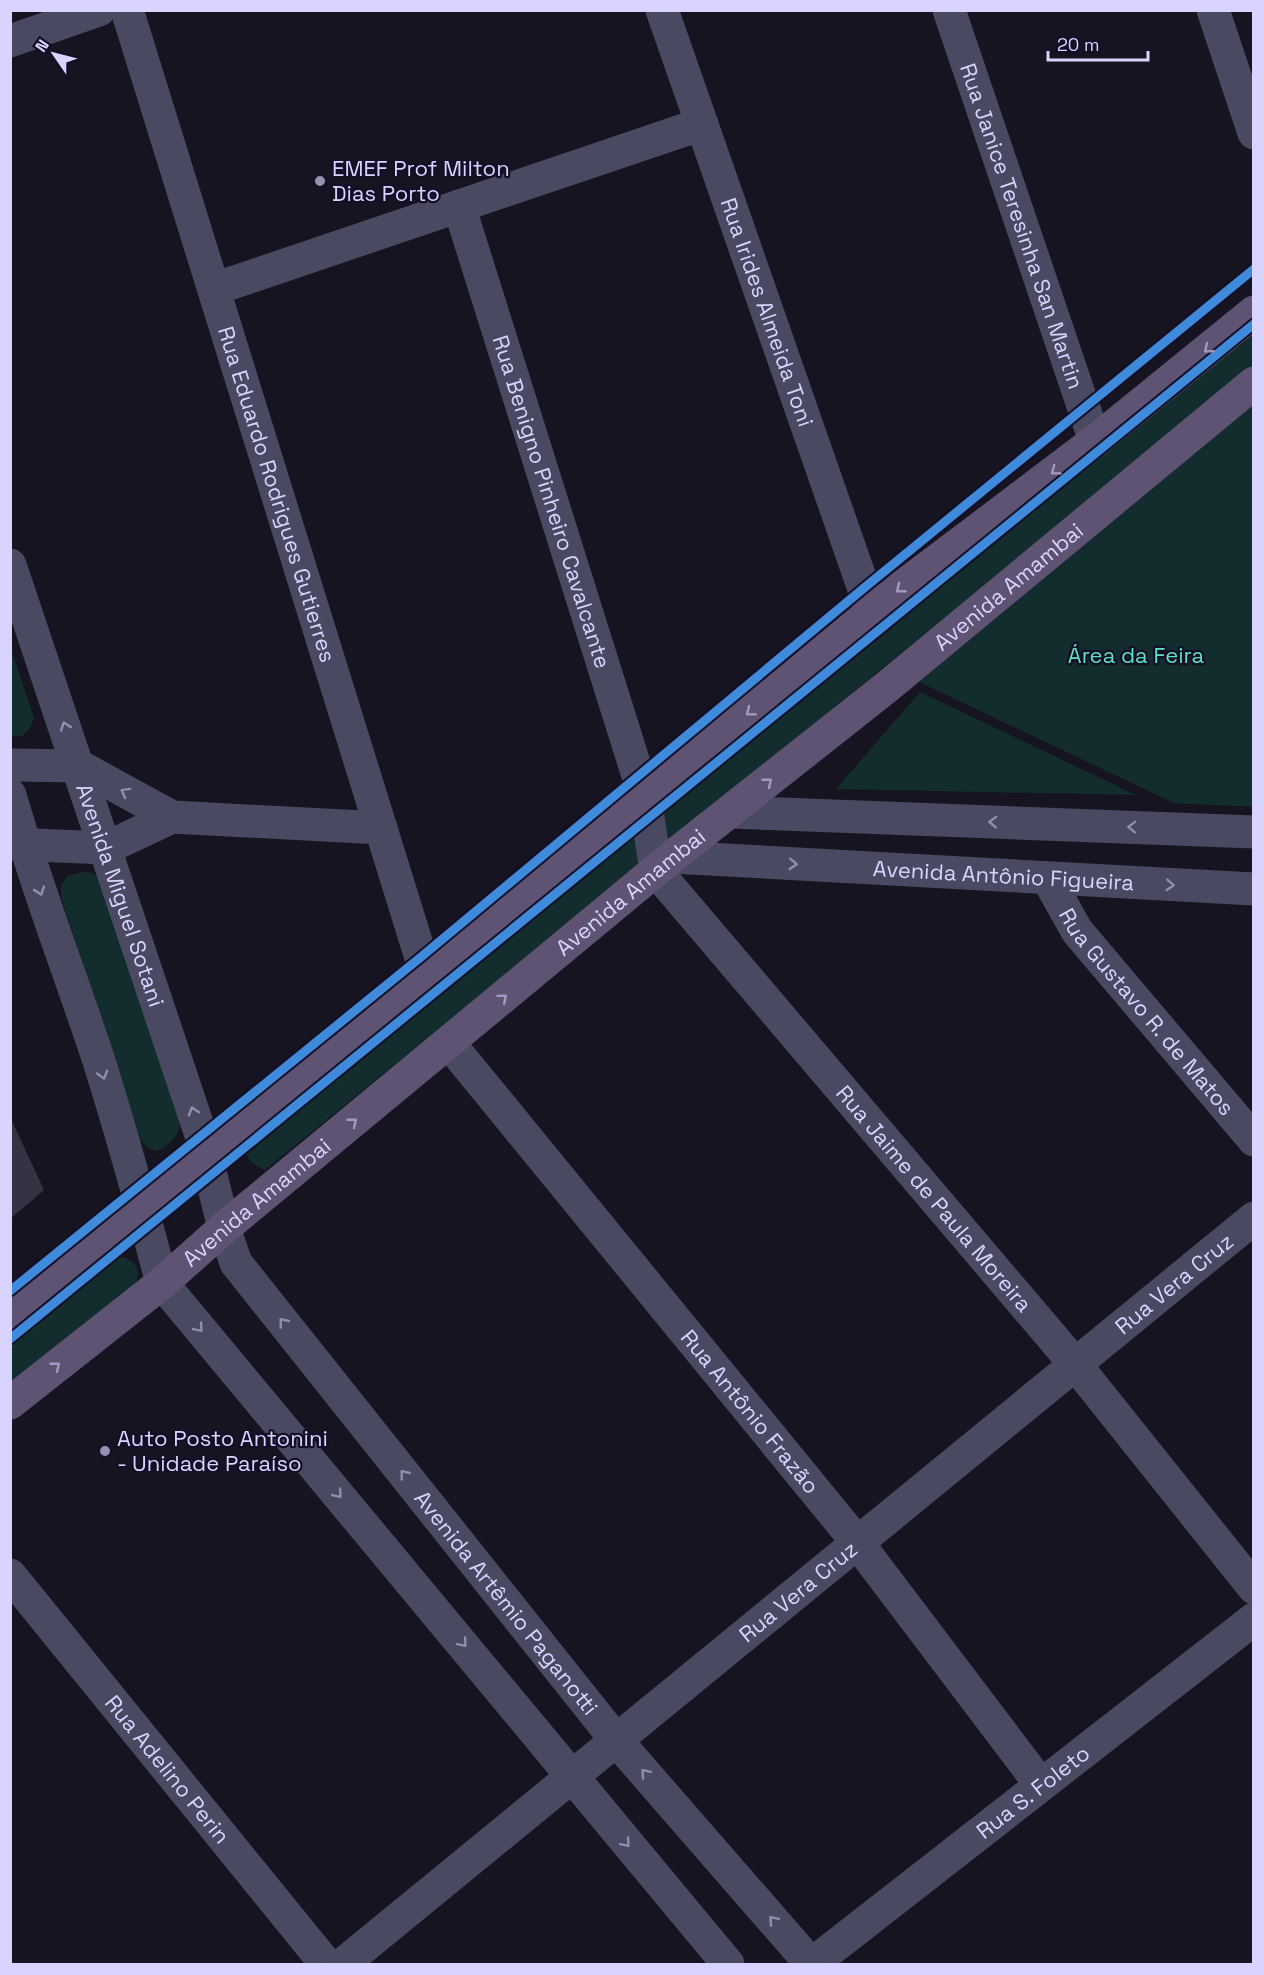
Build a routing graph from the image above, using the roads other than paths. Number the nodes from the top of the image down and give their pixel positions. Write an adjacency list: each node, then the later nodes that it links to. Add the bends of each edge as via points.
1 (99, 10): 6 (street)
2 (127, 10): 10 (street, Rua Eduardo Rodrigues Gutierres)
3 (662, 10): 7 (street, Rua Irides Almeida Toni)
4 (949, 10): 13 (street, Rua Janice Teresinha San Martin)
5 (1213, 10): 8 (street)
6 (10, 41)
7 (702, 124): 9 (street); 15 (street, Rua Irides Almeida Toni)
8 (1254, 133)
9 (459, 206): 10 (street); 19 (street, Rua Benigno Pinheiro Cavalcante)
10 (214, 289): 23 (street, Rua Eduardo Rodrigues Gutierres)
11 (1254, 312): 13 (main road, one-way to 13)
12 (1254, 383): 20 (main road, Avenida Amambai, one-way to 12)
13 (1095, 441): 15 (main road, one-way to 15)
14 (10, 565): 17 (street, Avenida Miguel Sotani, one-way to 14)
15 (872, 612): 19 (main road, one-way to 19)
16 (10, 765): 17 (street)
17 (79, 766): 22 (street, one-way to 17); 26 (street, Avenida Miguel Sotani)
18 (10, 795): 25 (street)
19 (645, 798): 28 (street); 31 (main road)
20 (730, 812): 21 (street); 28 (main road, Avenida Amambai)
21 (764, 813): 24 (street, one-way to 21); 27 (street)
22 (172, 817): 23 (street); 26 (street)
23 (381, 828): 31 (street, Rua Eduardo Rodrigues Gutierres)
24 (1254, 832)
25 (17, 845): 26 (street); 35 (street, one-way to 35, via 97,1056)
26 (106, 848): 34 (street, Avenida Miguel Sotani, one-way to 26)
27 (752, 862): 28 (street, Avenida Antônio Figueira); 29 (street, Avenida Antônio Figueira, one-way to 29)
28 (664, 864): 32 (main road, Avenida Amambai, one-way to 28); 40 (street, Rua Jaime de Paula Moreira)
29 (1048, 879): 30 (street, Avenida Antônio Figueira, one-way to 30); 33 (street, Rua Gustavo R. de Matos, via 1077,931)
30 (1254, 889)
31 (427, 976): 34 (main road)
32 (449, 1043): 37 (main road, Avenida Amambai, one-way to 32); 42 (street, Rua Antônio Frazão)
33 (1254, 1140)
34 (207, 1157): 35 (main road); 37 (street, Avenida Miguel Sotani)
35 (143, 1210): 38 (street); 39 (main road)
36 (1254, 1218): 40 (street, Rua Vera Cruz)
37 (224, 1228): 38 (main road, Avenida Amambai); 46 (street, Avenida Artêmio Paganotti, one-way to 37, via 236,1263)
38 (162, 1283): 41 (main road, Avenida Amambai, one-way to 38); 47 (street, one-way to 47)
39 (10, 1320)
40 (1075, 1364): 42 (street, Rua Vera Cruz); 44 (street, Rua Jaime de Paula Moreira)
41 (10, 1402)
42 (857, 1542): 46 (street, Rua Vera Cruz); 48 (street, Rua Antônio Frazão)
43 (10, 1575): 49 (street, Rua Adelino Perin)
44 (1254, 1588)
45 (1254, 1619): 48 (street, Rua S. Foleto)
46 (616, 1740): 47 (street, Rua Vera Cruz); 52 (street, Avenida Artêmio Paganotti, one-way to 46)
47 (573, 1776): 50 (street, Rua Vera Cruz); 51 (street, one-way to 51)
48 (1041, 1785): 52 (street, Rua S. Foleto)
49 (326, 1965)
50 (342, 1965)
51 (728, 1965)
52 (812, 1965)

